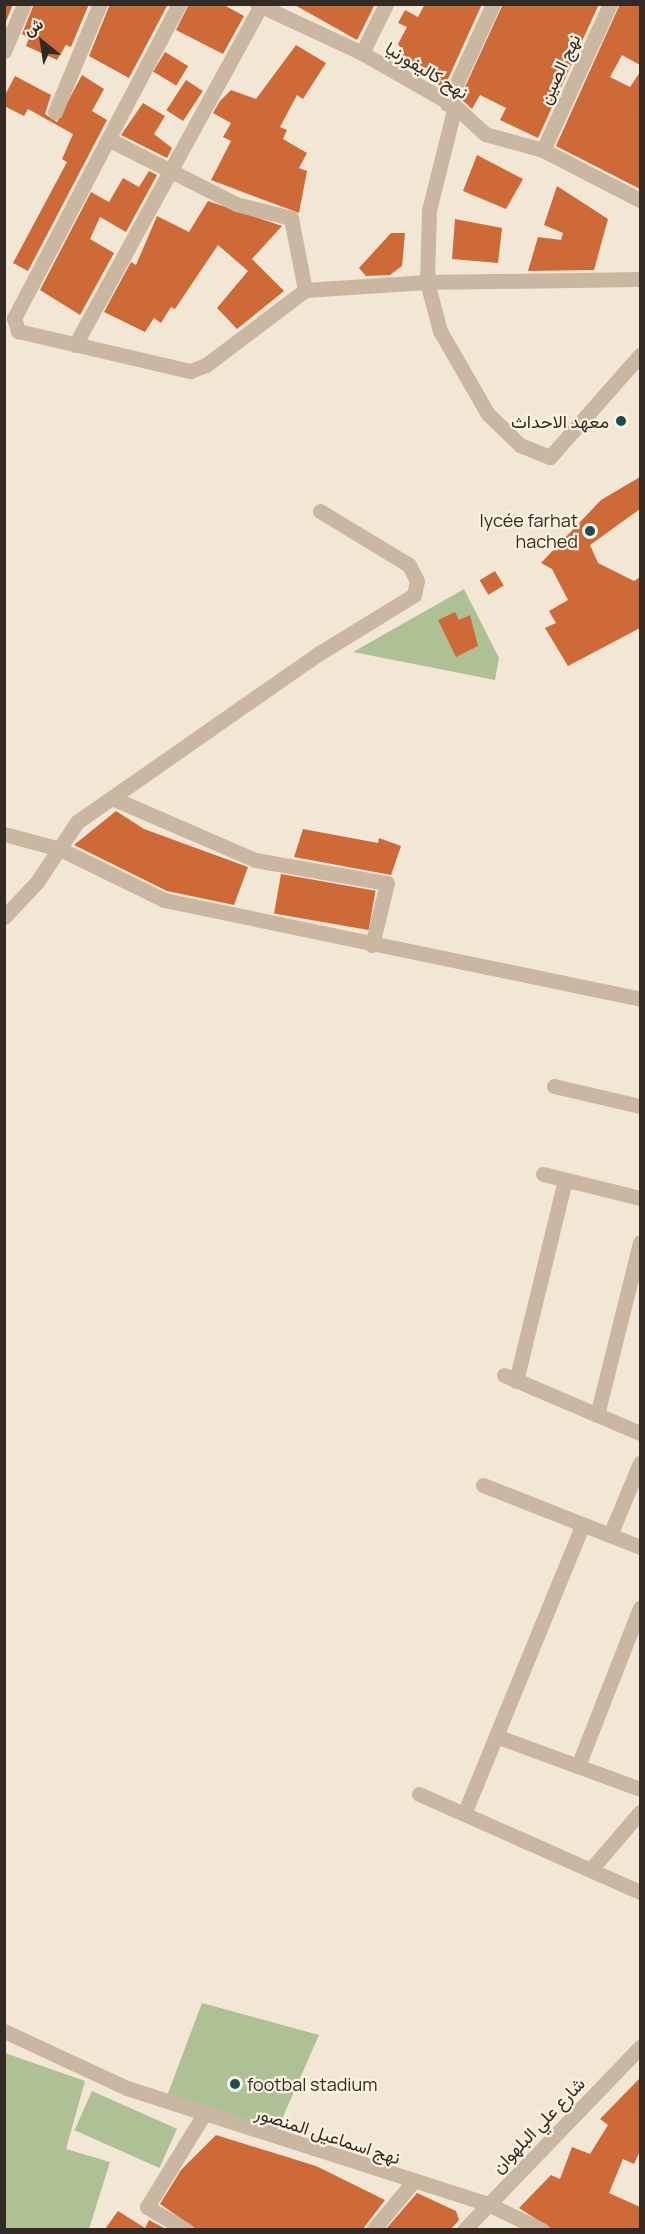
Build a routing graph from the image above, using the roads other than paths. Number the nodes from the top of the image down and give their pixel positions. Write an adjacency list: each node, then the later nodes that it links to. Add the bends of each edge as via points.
1 (24, 4): 8 (street)
2 (100, 4): 11 (street)
3 (179, 4): 12 (street)
4 (386, 4): 9 (street)
5 (493, 4): 10 (street)
6 (610, 4): 13 (street, نهج الصين)
7 (260, 5): 9 (street, نهح كاليفورنيا); 14 (street)
8 (4, 51)
9 (362, 53): 10 (street, نهح كاليفورنيا)
10 (451, 105): 13 (street, نهح كاليفورنيا, via 485,134); 17 (street, via 429,210)
11 (55, 112)
12 (108, 139): 14 (street); 19 (street, via 14,318 18,331)
13 (543, 150): 15 (street, نهح كاليفورنيا)
14 (171, 170): 18 (street, via 236,204 293,220); 19 (street)
15 (640, 200)
16 (640, 279): 17 (street)
17 (427, 282): 18 (street); 20 (street, via 440,331 473,392 520,445 540,456 550,457 562,448)
18 (305, 291): 19 (street, via 198,369 181,371)
19 (75, 345)
20 (640, 355)
21 (321, 511): 22 (street, via 409,565 417,580 414,595 318,654)
22 (112, 798): 24 (street, via 68,830); 26 (street, via 255,860 384,881 389,886)
23 (4, 834): 24 (street)
24 (60, 849): 25 (street); 26 (street, via 164,900)
25 (4, 917)
26 (372, 945): 27 (street)
27 (640, 999)
28 (555, 1086): 29 (street)
29 (640, 1107)
30 (543, 1174): 31 (street)
31 (565, 1180): 32 (street); 34 (street, via 510,1378)
32 (640, 1198)
33 (640, 1242): 34 (street)
34 (597, 1415): 35 (street)
35 (640, 1433)
36 (640, 1463): 39 (street)
37 (483, 1485): 38 (street)
38 (583, 1524): 39 (street); 42 (street)
39 (610, 1535): 40 (street)
40 (640, 1547)
41 (640, 1608): 43 (street)
42 (496, 1736): 43 (street); 47 (street)
43 (578, 1766): 44 (street)
44 (640, 1789)
45 (419, 1794): 47 (street)
46 (640, 1812): 48 (street)
47 (465, 1814): 48 (street)
48 (592, 1868): 49 (street)
49 (640, 1892)
50 (4, 2031): 52 (street, نهج اسماعيل المنصور, via 127,2088)
51 (640, 2047): 54 (street, شارع علي البلهوان)
52 (204, 2114): 53 (street, نهج اسماعيل المنصور); 55 (street, via 147,2207)
53 (412, 2183): 54 (street, نهج اسماعيل المنصور); 56 (street)
54 (488, 2204): 57 (street, شارع علي البلهوان); 58 (street, نهج اسماعيل المنصور)
55 (186, 2229)
56 (373, 2229)
57 (464, 2229)
58 (542, 2229)

